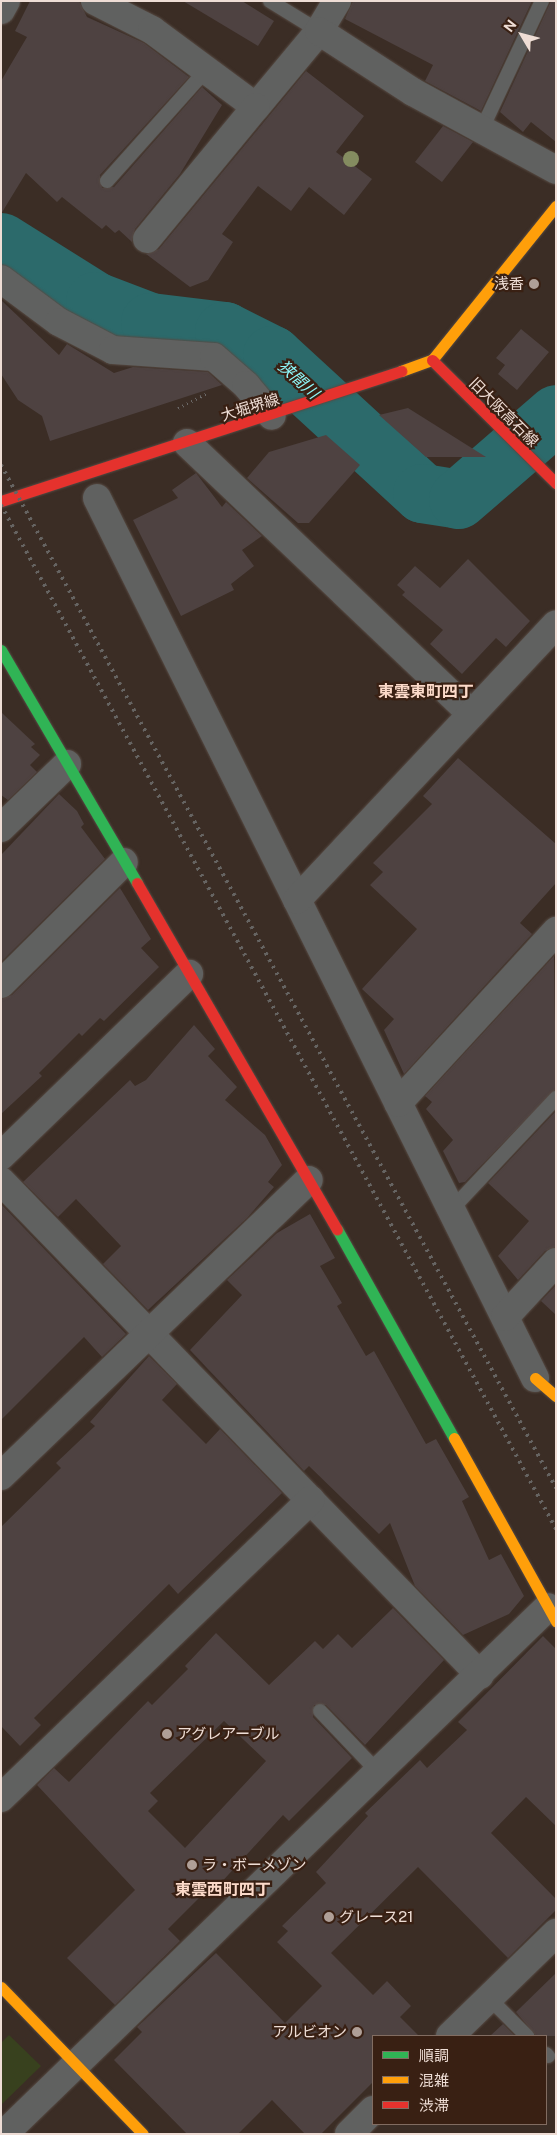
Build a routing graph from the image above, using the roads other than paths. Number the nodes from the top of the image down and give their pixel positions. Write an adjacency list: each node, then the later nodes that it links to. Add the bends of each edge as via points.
1 (6, 1): 6 (street)
2 (95, 1): 8 (street, via 152,30)
3 (270, 1): 7 (lane)
4 (337, 1): 7 (street)
5 (542, 1): 10 (lane)
6 (1, 10)
7 (320, 31): 9 (street); 10 (street)
8 (208, 68): 9 (street); 12 (lane)
9 (256, 107): 14 (street)
10 (481, 131): 11 (street)
11 (556, 170)
12 (107, 181)
13 (556, 206): 16 (street)
14 (147, 239)
15 (1, 279): 17 (street, via 59,322 113,350 214,357)
16 (432, 360): 17 (street, 大堀堺線); 19 (street, 旧大阪高石線)
17 (272, 416): 18 (street, 大堀堺線)
18 (187, 443): 21 (street, 大堀堺線); 24 (street)
19 (556, 483)
20 (97, 498): 28 (street)
21 (1, 501)
22 (556, 624): 24 (street)
23 (1, 650): 25 (street)
24 (472, 714): 28 (street)
25 (68, 764): 26 (street); 27 (street)
26 (1, 828)
27 (124, 862): 30 (street); 31 (street)
28 (297, 900): 33 (street)
29 (556, 931): 33 (street)
30 (189, 974): 34 (street); 36 (street)
31 (1, 984)
32 (556, 1098): 37 (lane)
33 (398, 1103): 37 (street)
34 (1, 1156)
35 (1, 1180): 40 (street)
36 (309, 1180): 40 (street); 45 (street)
37 (451, 1210): 39 (street)
38 (556, 1262): 39 (street)
39 (505, 1317): 41 (street)
40 (151, 1335): 43 (street); 44 (street)
41 (535, 1378): 42 (street)
42 (556, 1396)
43 (1, 1476)
44 (310, 1500): 46 (street); 49 (street)
45 (552, 1614): 46 (street)
46 (480, 1675): 48 (street)
47 (320, 1711): 48 (lane)
48 (378, 1772): 55 (street)
49 (1, 1798)
50 (556, 1933): 52 (street)
51 (1, 1987): 55 (street)
52 (489, 1998): 53 (street); 54 (lane)
53 (451, 2035)
54 (526, 2035)
55 (76, 2064): 57 (street); 58 (street)
56 (372, 2111): 59 (street)
57 (4, 2134)
58 (143, 2134)
59 (349, 2134)

